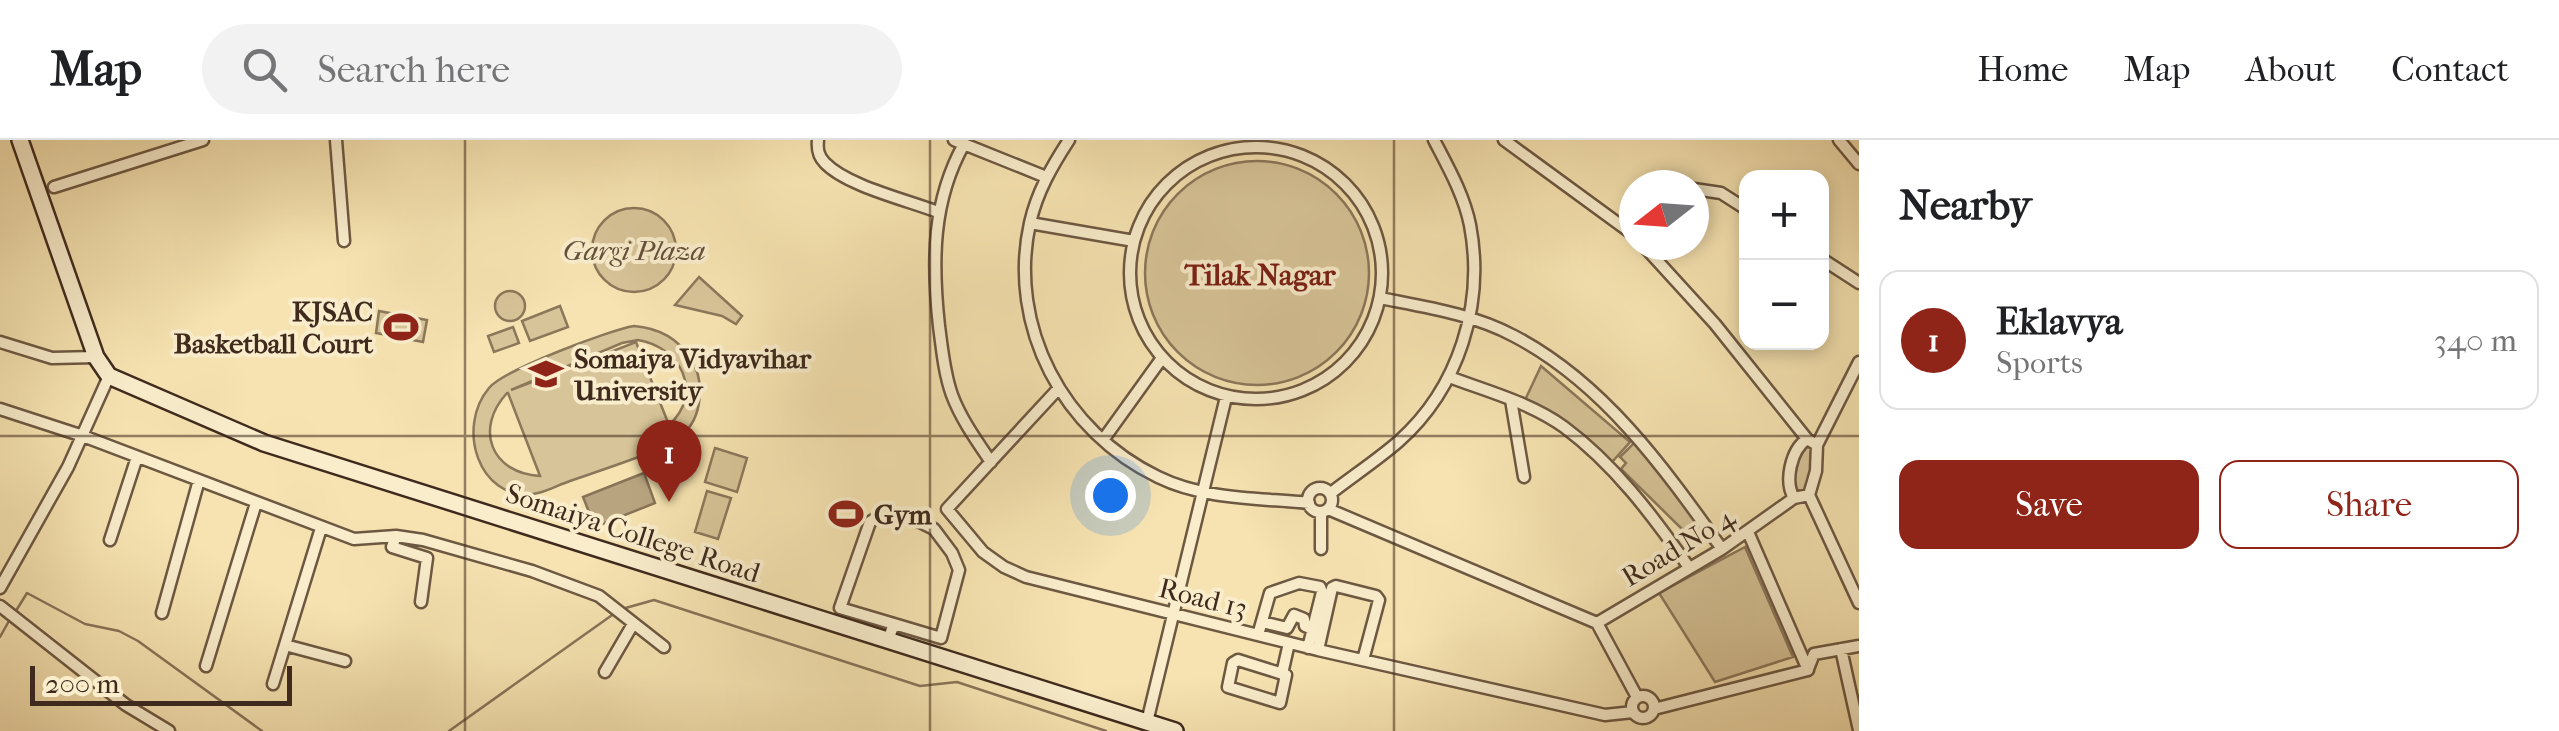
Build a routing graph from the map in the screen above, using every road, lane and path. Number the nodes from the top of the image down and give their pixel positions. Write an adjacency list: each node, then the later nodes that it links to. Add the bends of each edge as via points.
1 (20, 140): 27 (street)
2 (203, 140): 13 (street)
3 (336, 140): 19 (street)
4 (818, 140): 16 (street, via 822,161 842,176)
5 (1069, 140): 12 (street)
6 (1432, 140): 25 (street, via 1470,223)
7 (1504, 140): 17 (street)
8 (1838, 140): 11 (street)
9 (959, 142): 12 (street); 16 (street)
10 (1272, 142): 20 (street, via 1203,158 1172,178 1148,207); 24 (street, via 1314,160 1346,184 1370,218 1382,257)
11 (1859, 164)
12 (1046, 177): 18 (street)
13 (54, 187)
14 (1709, 190): 15 (street)
15 (1739, 206)
16 (938, 212): 40 (street, via 934,273 950,392)
17 (1619, 218)
18 (1030, 223): 20 (street); 32 (street, via 1028,308)
19 (344, 241)
20 (1134, 241): 28 (street, via 1130,281 1138,320)
21 (1657, 260): 38 (street)
22 (1824, 260): 23 (street)
23 (1859, 283)
24 (1380, 298): 25 (street); 33 (street, via 1370,330 1324,381 1260,401)
25 (1470, 318): 31 (street); 53 (street, via 1512,334 1603,400)
26 (0, 342): 27 (street, via 52,358)
27 (96, 357): 30 (street)
28 (1162, 358): 33 (street, via 1189,381); 37 (street)
29 (1859, 363): 38 (street)
30 (108, 376): 36 (street); 62 (street, Somaiya College Road, via 264,443)
31 (1449, 377): 34 (street); 48 (street, via 1398,442)
32 (1058, 389): 37 (street); 40 (street, Road 13)
33 (1226, 397): 43 (street)
34 (1511, 400): 41 (street); 55 (street, via 1563,426 1622,480)
35 (0, 409): 36 (street)
36 (83, 436): 39 (street); 56 (street)
37 (1103, 440): 43 (street, via 1161,479)
38 (1812, 442): 44 (street, via 1816,471); 45 (street, via 1796,448 1789,488)
39 (137, 457): 42 (street); 52 (street)
40 (991, 462): 61 (street, Road 13, via 947,508 984,552 1026,577)
41 (1524, 477)
42 (199, 480): 46 (street); 60 (street)
43 (1203, 492): 47 (street); 61 (street)
44 (1809, 495): 45 (street, Road No 4); 58 (street)
45 (1794, 498): 50 (street, Road No 4)
46 (256, 503): 49 (street); 79 (street)
47 (1309, 503): 48 (street); 48 (street, via 1317,488)
48 (1328, 503): 54 (street); 65 (street)
49 (320, 528): 51 (street, via 354,539); 71 (street)
50 (1748, 532): 53 (street, Road No 4); 80 (street)
51 (396, 536): 57 (street, via 392,546 427,558); 63 (street, via 532,570 599,596)
52 (110, 540)
53 (1722, 548): 55 (street, Road No 4)
54 (1321, 549)
55 (1688, 566): 65 (street, Road No 4)
56 (0, 588)
57 (421, 602)
58 (1859, 604)
59 (0, 606): 90 (street)
60 (162, 613)
61 (1174, 614): 68 (street, Road 13); 88 (street)
62 (837, 616): 67 (street, Somaiya College Road); 69 (street, via 870,522 881,515 916,520 934,530 959,570)
63 (630, 621): 73 (street); 81 (street)
64 (1262, 622): 66 (street, via 1287,628 1294,615); 66 (street, via 1272,590 1303,583 1322,592); 68 (street)
65 (1596, 624): 84 (street)
66 (1313, 628): 74 (street)
67 (891, 632): 69 (street); 76 (street, Somaiya College Road)
68 (1258, 635): 70 (street, Road 13)
69 (940, 638): 76 (street)
70 (1289, 642): 74 (street, Road 13); 82 (street)
71 (285, 644): 78 (street); 83 (street)
72 (1859, 646): 75 (street)
73 (664, 648)
74 (1313, 649): 77 (street, Road 13); 77 (street, via 1336,586 1379,600)
75 (1842, 649): 80 (street, via 1814,654); 87 (street); 89 (street)
76 (935, 656): 88 (street, Somaiya College Road)
77 (1363, 660): 85 (street, Road 13, via 1604,716)
78 (345, 661)
79 (206, 666)
80 (1808, 670): 86 (street)
81 (605, 672)
82 (1282, 674): 82 (street, via 1278,704 1227,685 1235,660)
83 (273, 684)
84 (1637, 696): 85 (street); 86 (street, via 1650,698)
85 (1633, 712): 86 (street, via 1638,718)
86 (1650, 714): 92 (street)
87 (1859, 714)
88 (1148, 722): 91 (street, Somaiya College Road)
89 (1859, 730)
90 (169, 731)
91 (1175, 731)
92 (1652, 731)

